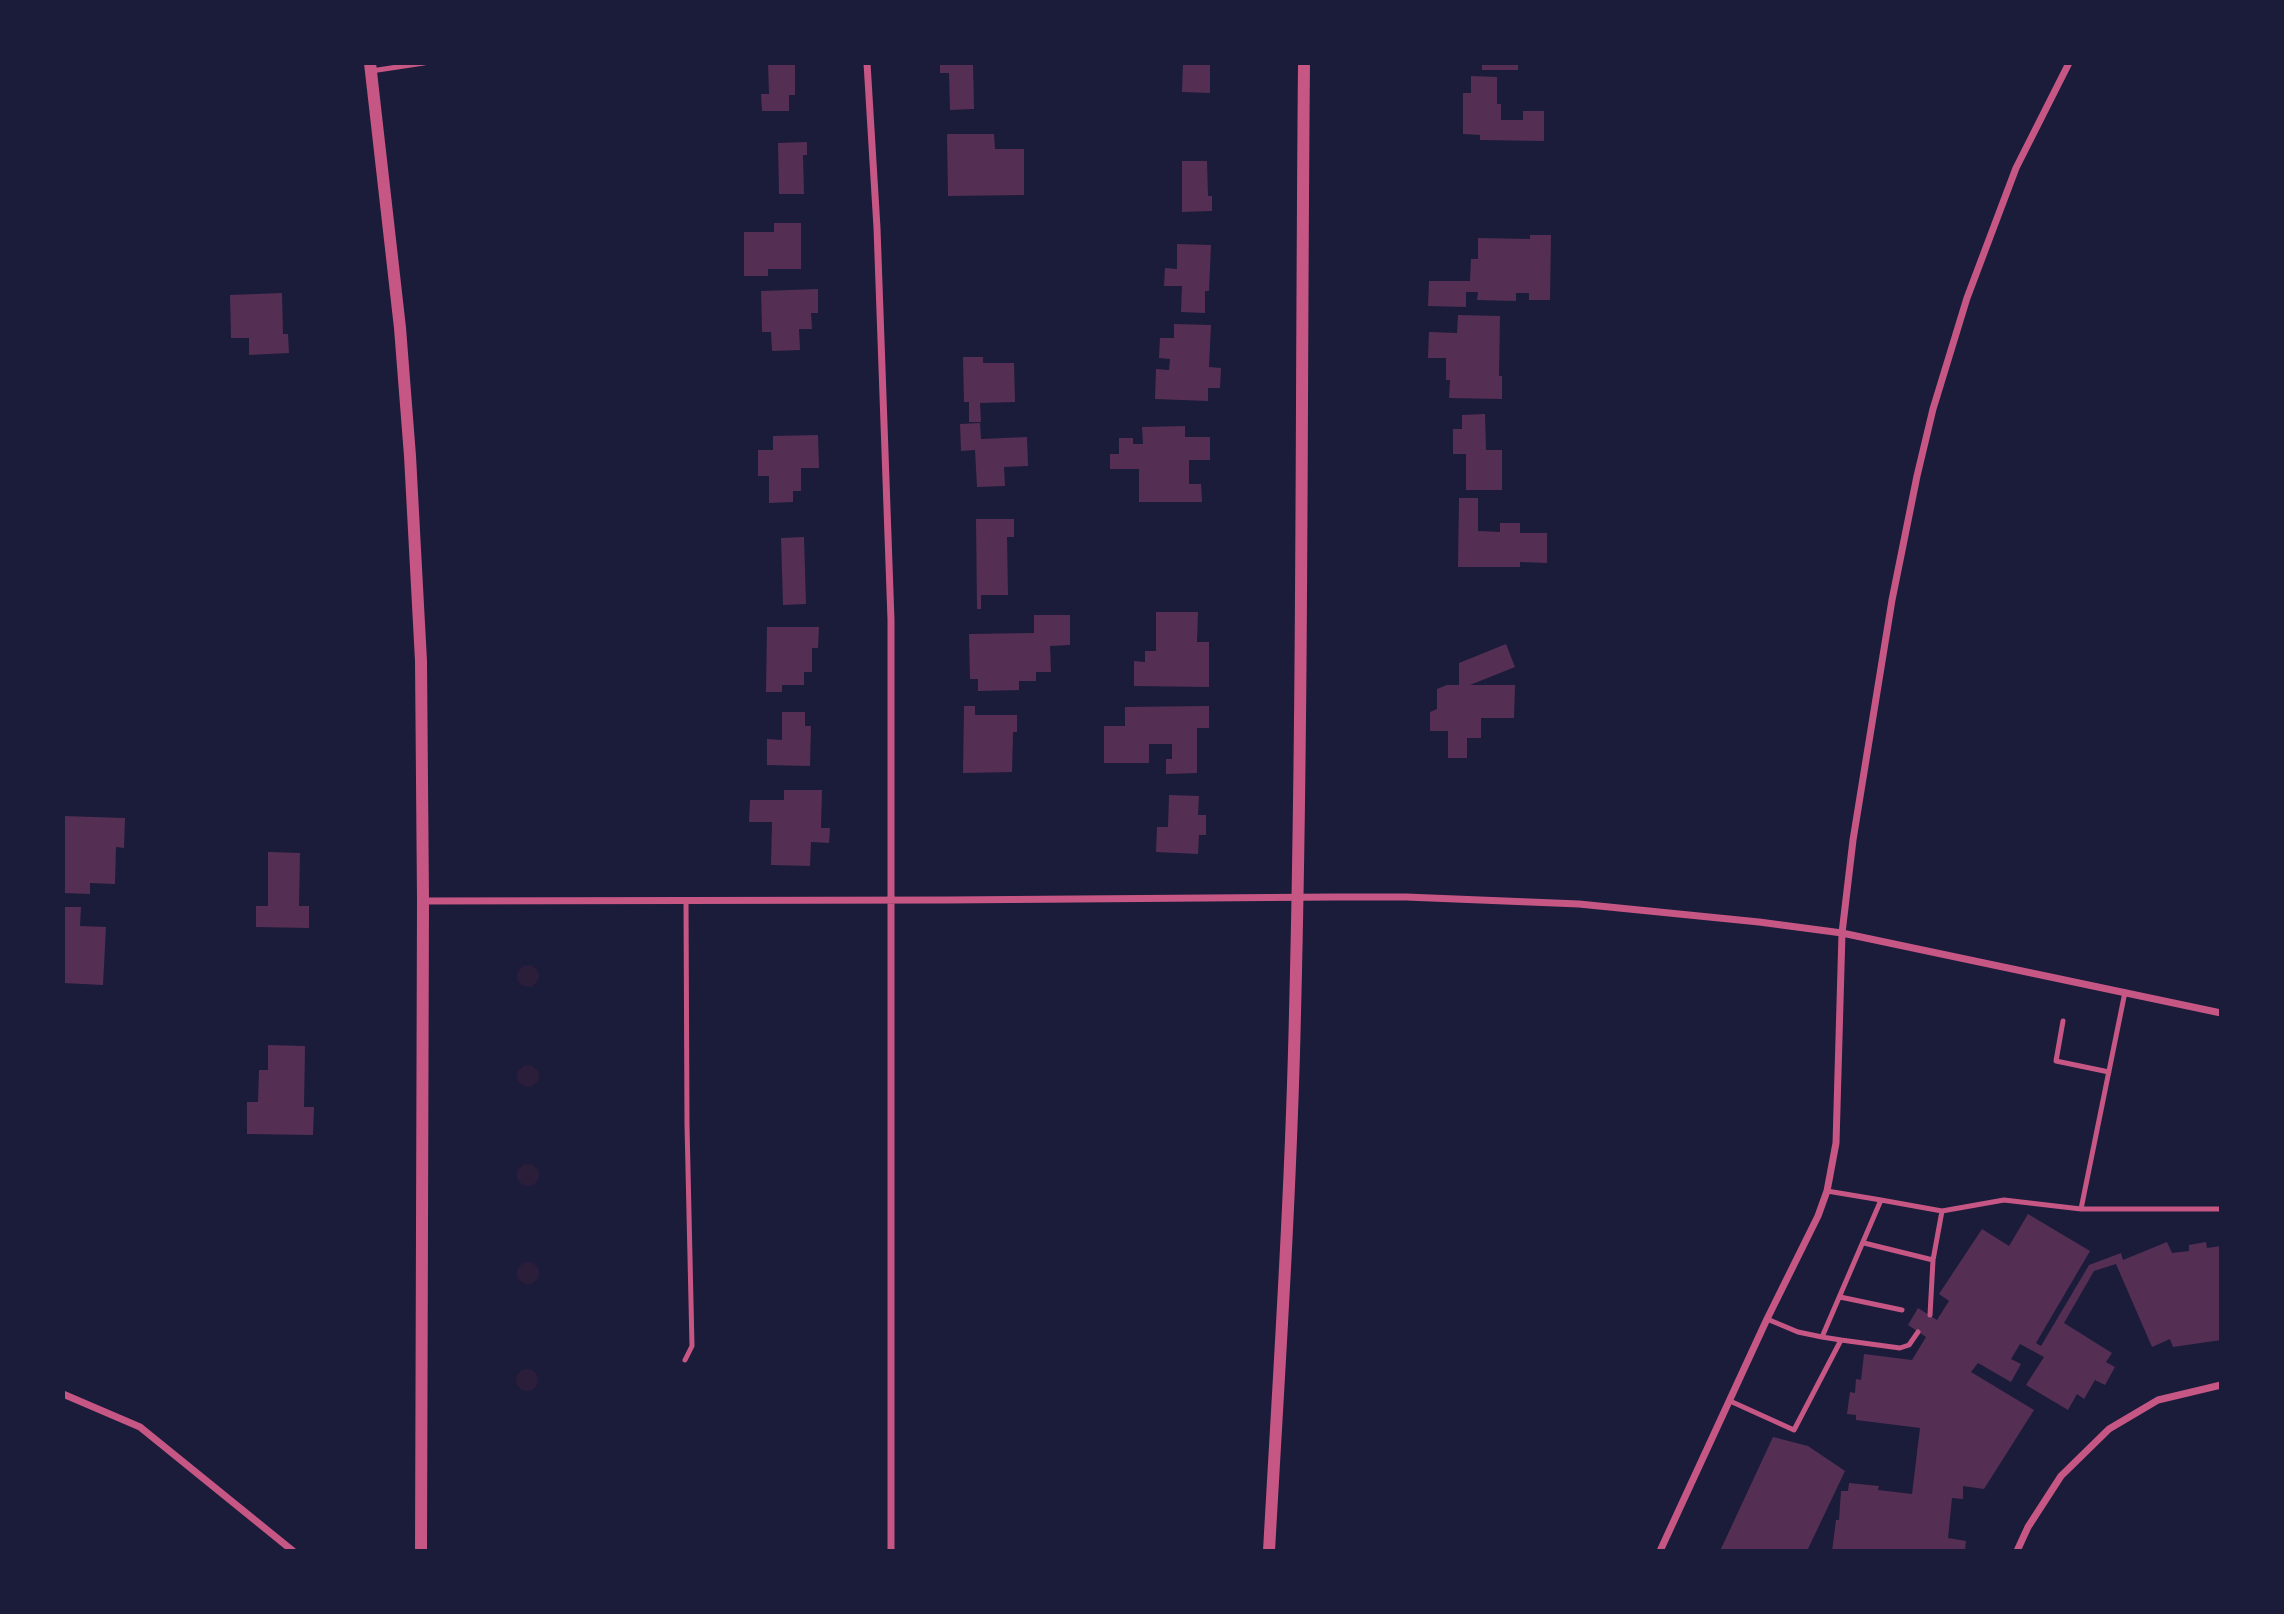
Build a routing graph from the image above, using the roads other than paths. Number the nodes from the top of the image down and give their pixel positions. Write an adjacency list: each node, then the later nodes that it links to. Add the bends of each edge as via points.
1 (424, 63): 5 (lane)
2 (867, 63): 8 (street, via 890,606)
3 (1304, 63): 6 (street)
4 (2069, 63): 10 (street, via 2016,168 1968,298 1930,422 1892,600)
5 (370, 67): 9 (street, via 396,284 410,456 421,661)
6 (1297, 897): 8 (street); 10 (street, via 1579,904); 36 (street, via 1288,1230)
7 (686, 900): 8 (street); 9 (street); 29 (lane, via 692,1346)
8 (891, 900): 35 (street)
9 (423, 901): 34 (street)
10 (1842, 933): 11 (street); 15 (street, via 1837,1131)
11 (2125, 992): 12 (street); 14 (lane)
12 (2221, 1013)
13 (2063, 1021): 14 (lane, via 2056,1061)
14 (2109, 1072): 17 (lane)
15 (1827, 1191): 16 (lane); 25 (street)
16 (1881, 1200): 19 (lane); 20 (lane)
17 (2081, 1209): 18 (lane); 19 (lane, via 2004,1200)
18 (2221, 1209)
19 (1942, 1211): 21 (lane)
20 (1864, 1243): 21 (lane); 22 (lane)
21 (1933, 1260): 24 (lane)
22 (1840, 1297): 23 (lane); 27 (lane)
23 (1902, 1310)
24 (1930, 1315)
25 (1767, 1319): 27 (lane); 32 (street)
26 (1918, 1332): 28 (lane, via 1909,1345 1900,1348)
27 (1822, 1337): 28 (lane)
28 (1841, 1340): 32 (lane, via 1794,1430)
29 (685, 1360)
30 (2221, 1385): 38 (street, via 2158,1400 2109,1429 2061,1476)
31 (63, 1394): 33 (street, via 140,1427)
32 (1730, 1401): 37 (street)
33 (293, 1551)
34 (421, 1551)
35 (891, 1551)
36 (1269, 1551)
37 (1660, 1551)
38 (2017, 1551)

